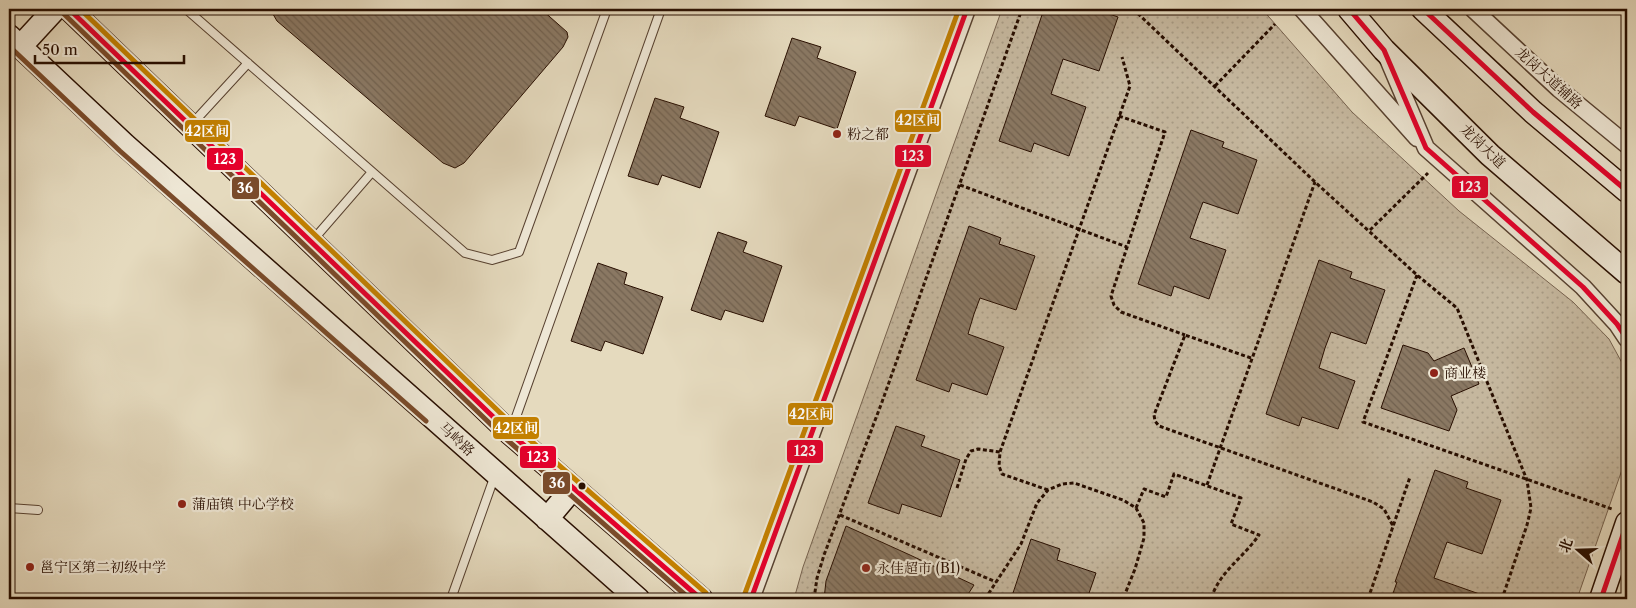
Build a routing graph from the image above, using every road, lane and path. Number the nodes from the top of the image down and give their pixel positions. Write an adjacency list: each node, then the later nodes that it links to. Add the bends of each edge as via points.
1 (55, 9): 14 (street)
2 (69, 9): 20 (street)
3 (186, 9): 17 (lane)
4 (607, 9): 24 (lane, via 519,252 492,260 466,252)
5 (660, 9): 37 (lane)
6 (966, 9): 58 (street)
7 (1022, 9): 26 (path)
8 (1133, 9): 18 (path)
9 (1302, 9): 22 (street)
10 (1349, 9): 15 (street, 龙岗大道)
11 (1423, 9): 27 (street, via 1533,112)
12 (1473, 9): 21 (street, 龙岗大道辅路, via 1559,89)
13 (1275, 24): 18 (path)
14 (14, 42): 40 (street, 马岭路, via 125,145)
15 (1384, 50): 22 (street); 32 (street, 龙岗大道, via 1490,155)
16 (1122, 57): 19 (path, via 1130,86)
17 (248, 63): 20 (lane); 24 (lane)
18 (1215, 86): 25 (path)
19 (1119, 116): 28 (path); 31 (path, via 1165,132)
20 (190, 126): 30 (street)
21 (1627, 145)
22 (1426, 148): 23 (street)
23 (1440, 161): 29 (path); 35 (street, via 1584,287)
24 (372, 172): 30 (lane)
25 (1315, 182): 29 (path); 36 (path)
26 (960, 184): 28 (path); 50 (path)
27 (1627, 191)
28 (1079, 229): 31 (path); 39 (path)
29 (1370, 230): 33 (path)
30 (311, 242): 37 (street)
31 (1127, 247): 34 (path, via 1111,296 1114,305 1121,312)
32 (1627, 273)
33 (1417, 275): 42 (path, via 1457,308); 42 (path, via 1363,422)
34 (1185, 335): 36 (path); 38 (path, via 1154,415 1155,421 1159,426)
35 (1627, 340)
36 (1252, 358): 38 (path)
37 (510, 433): 44 (street)
38 (1220, 448): 43 (path); 53 (path, via 1373,502 1384,509)
39 (1000, 452): 45 (path, via 971,451); 46 (path, via 1002,474)
40 (496, 474): 52 (street, 马岭路); 55 (lane)
41 (1410, 477): 53 (path)
42 (1527, 480): 51 (path); 64 (path, via 1531,508)
43 (1207, 485): 48 (path, via 1174,474 1166,497 1144,489); 62 (path, via 1241,498 1231,524 1259,535 1230,566)
44 (573, 488): 52 (street); 57 (street)
45 (957, 488)
46 (1048, 490): 48 (path, via 1074,483 1123,500); 54 (path, via 1037,503 1020,544)
47 (9, 508): 49 (lane)
48 (1136, 508): 61 (path, via 1144,523 1144,538)
49 (38, 510)
50 (840, 515): 54 (path); 59 (path, via 817,578)
51 (1623, 517): 65 (street)
52 (547, 519): 56 (street, 马岭路)
53 (1392, 526): 63 (path)
54 (996, 582): 60 (path)
55 (450, 599)
56 (638, 599)
57 (701, 599)
58 (751, 599)
59 (814, 599)
60 (985, 599)
61 (1123, 599)
62 (1210, 599)
63 (1368, 599)
64 (1502, 599)
65 (1601, 599)

